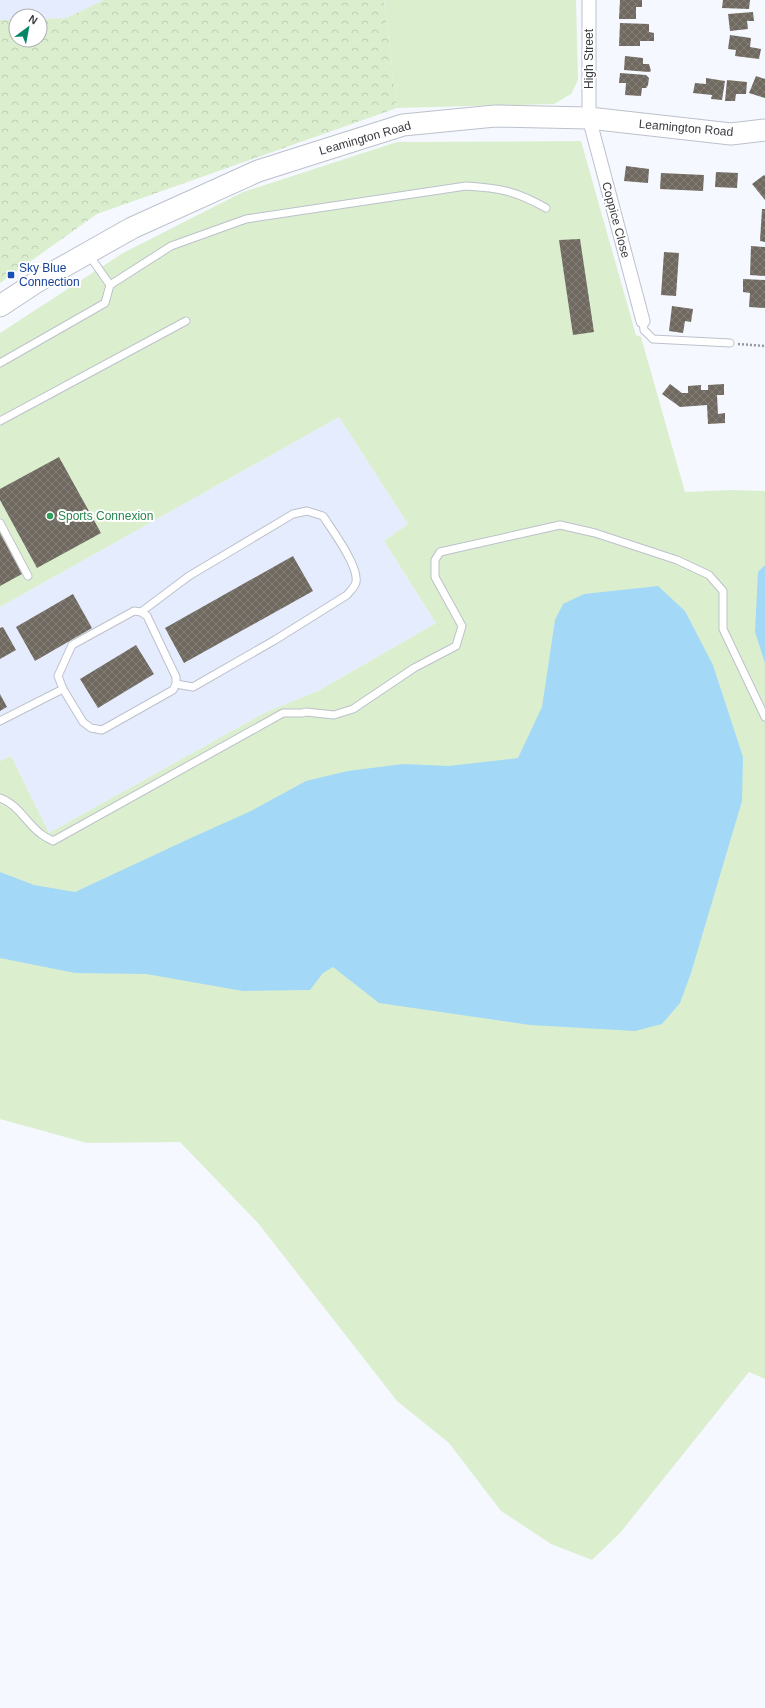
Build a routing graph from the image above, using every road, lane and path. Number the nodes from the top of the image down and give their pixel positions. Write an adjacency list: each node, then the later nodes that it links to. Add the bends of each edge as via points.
1 (589, 0): 2 (street, High Street)
2 (589, 118): 3 (main road, Leamington Road, via 730,134); 5 (main road, Leamington Road, via 495,116 403,125 258,171 132,228); 9 (street, Coppice Close)
3 (765, 130)
4 (546, 208): 6 (lane, via 516,192 466,186 246,219 171,246)
5 (88, 252): 6 (lane); 7 (main road, Leamington Road)
6 (110, 285): 12 (lane, via 105,303)
7 (0, 306)
8 (186, 321): 13 (lane)
9 (643, 321): 10 (lane, via 644,330 653,340)
10 (730, 343): 11 (path)
11 (765, 346)
12 (0, 363)
13 (0, 421)
14 (0, 523): 15 (lane)
15 (28, 576)
16 (141, 612): 17 (lane, via 147,616 176,677); 17 (lane, via 189,576 294,514 307,511 323,516 348,556 356,576 356,584 347,595 193,687); 18 (lane, via 134,611 72,645 58,676)
17 (176, 684): 18 (lane, via 173,690 102,730 92,728 83,722)
18 (63, 689): 20 (lane)
19 (765, 717): 21 (lane, via 724,629 723,591 709,575 677,560 595,533 560,525 440,552 435,560 435,577 462,626 456,646 414,668 354,709 334,715 283,713 53,840 40,834)
20 (0, 721)
21 (0, 798)

